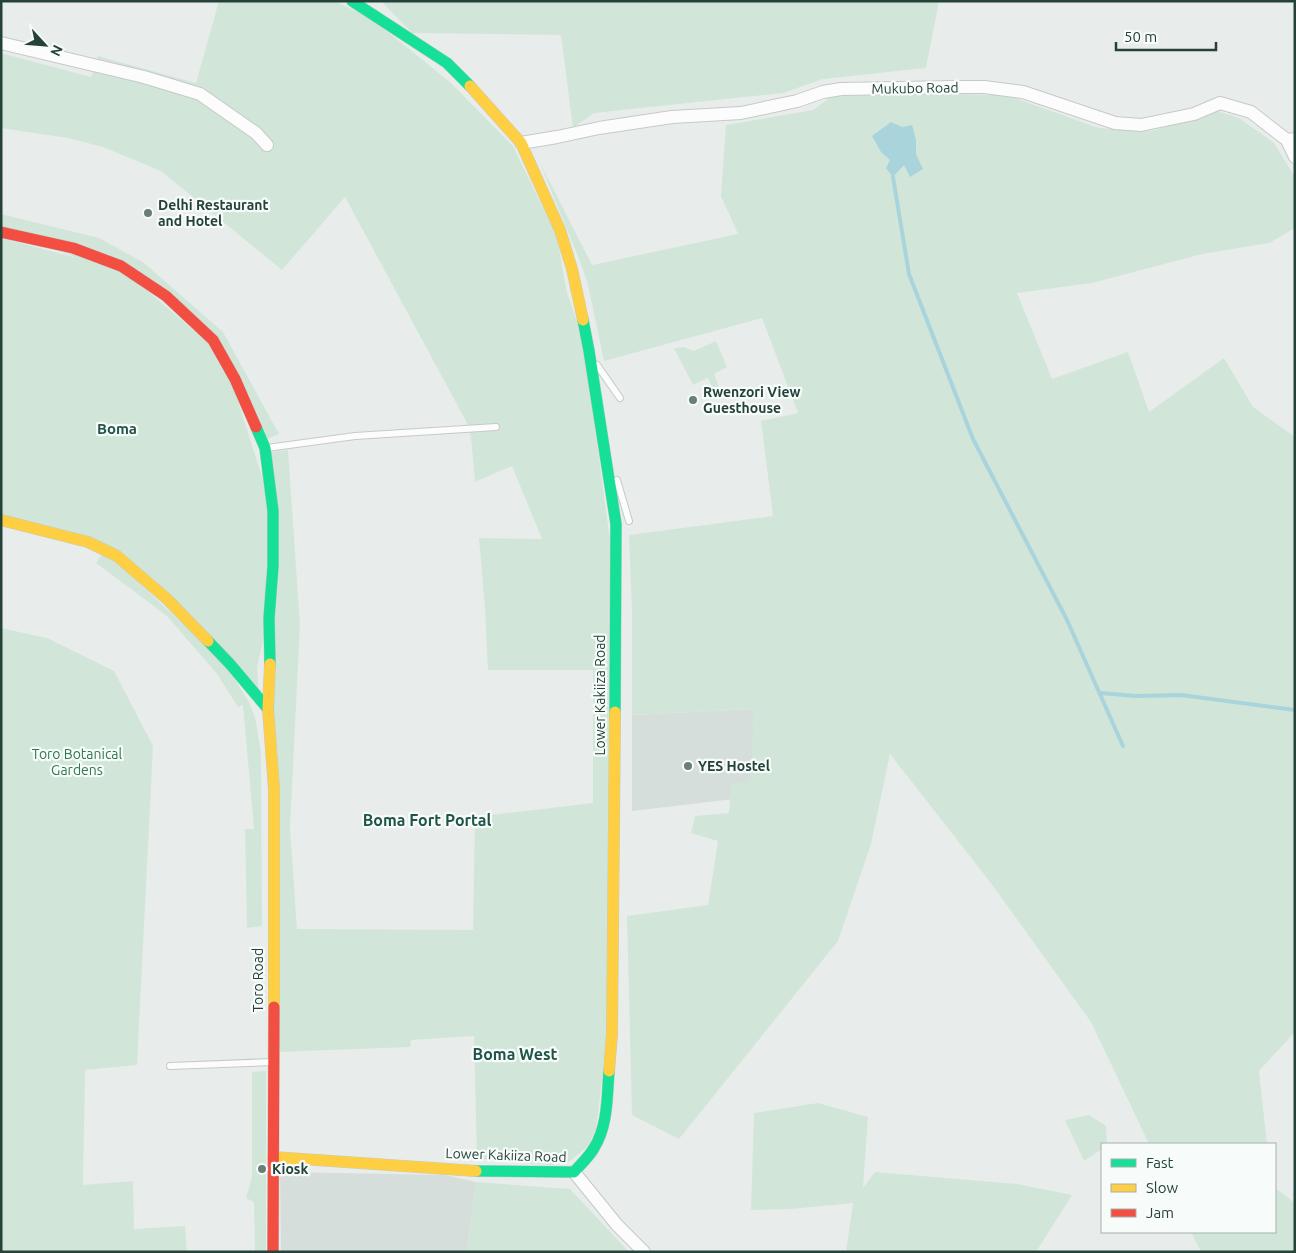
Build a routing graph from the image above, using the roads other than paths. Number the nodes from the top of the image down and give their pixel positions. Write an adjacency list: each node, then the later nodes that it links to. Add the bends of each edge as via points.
1 (352, 1): 4 (main road, Lower Kakiiza Road, via 447,63)
2 (1, 43): 5 (street, via 144,77 200,94)
3 (1291, 140): 4 (street, Mukubo Road, via 1252,112 1220,103 1194,114 1141,125 1115,123 1023,92 955,87 823,92 798,101 741,112 663,118); 6 (street)
4 (521, 143): 8 (main road, Lower Kakiiza Road, via 560,230 572,269)
5 (268, 145)
6 (1295, 157)
7 (1, 232): 11 (main road, Toro Road, via 73,248 121,266 166,296 213,340 235,379)
8 (589, 351): 9 (lane); 12 (main road, Lower Kakiiza Road)
9 (620, 398)
10 (496, 426): 11 (lane, via 355,436)
11 (265, 448): 15 (main road, Toro Road, via 273,511)
12 (605, 449): 14 (lane); 19 (main road, Lower Kakiiza Road, via 616,524 612,1034 601,1134 590,1154)
13 (1, 520): 15 (main road, via 88,542 117,556 168,599)
14 (629, 521)
15 (268, 709): 16 (main road, Toro Road, via 274,789)
16 (273, 1062): 17 (lane); 18 (main road, Toro Road)
17 (170, 1066)
18 (274, 1158): 19 (main road, Lower Kakiiza Road, via 476,1170); 20 (main road, Toro Road)
19 (574, 1172): 21 (street, via 617,1225)
20 (273, 1252)
21 (644, 1252)

